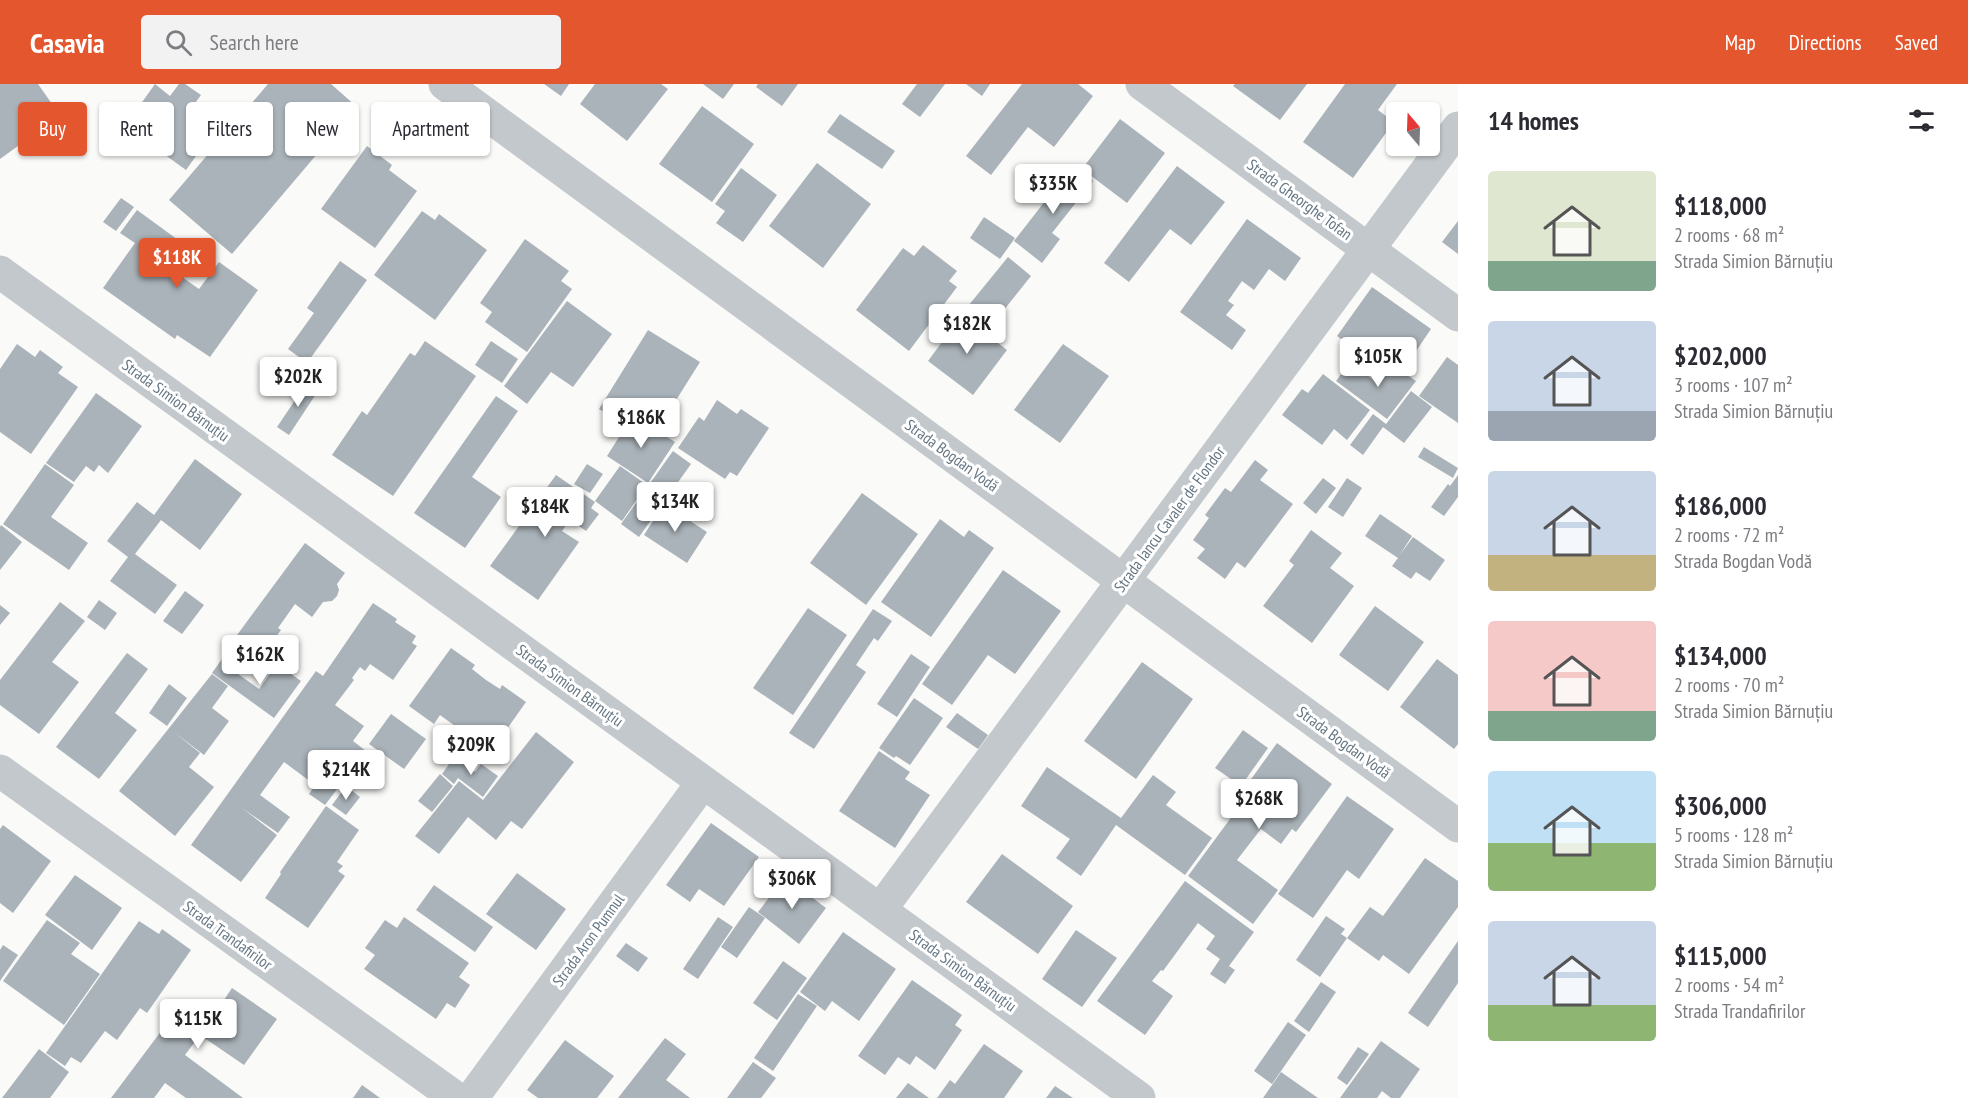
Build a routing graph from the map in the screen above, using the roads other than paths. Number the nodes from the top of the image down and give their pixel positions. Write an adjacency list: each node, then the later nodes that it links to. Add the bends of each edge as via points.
1 (446, 84): 7 (street, Strada Bogdan Vodă)
2 (1142, 84): 4 (street, Strada Gheorghe Tofan)
3 (1458, 128): 4 (street, Strada Iancu Cavaler de Flondor)
4 (1368, 249): 6 (street, Strada Gheorghe Tofan); 7 (street, Strada Iancu Cavaler de Flondor)
5 (0, 272): 9 (street, Strada Simion Bărnuțiu)
6 (1458, 315)
7 (1123, 581): 10 (street, Strada Bogdan Vodă); 11 (street, Strada Iancu Cavaler de Flondor)
8 (0, 771): 12 (street, Strada Trandafirilor)
9 (703, 782): 11 (street, Strada Simion Bărnuțiu); 13 (street, Strada Aron Pumnul)
10 (1458, 826)
11 (880, 910): 14 (street, Strada Simion Bărnuțiu)
12 (456, 1098)
13 (472, 1098)
14 (1139, 1098)

